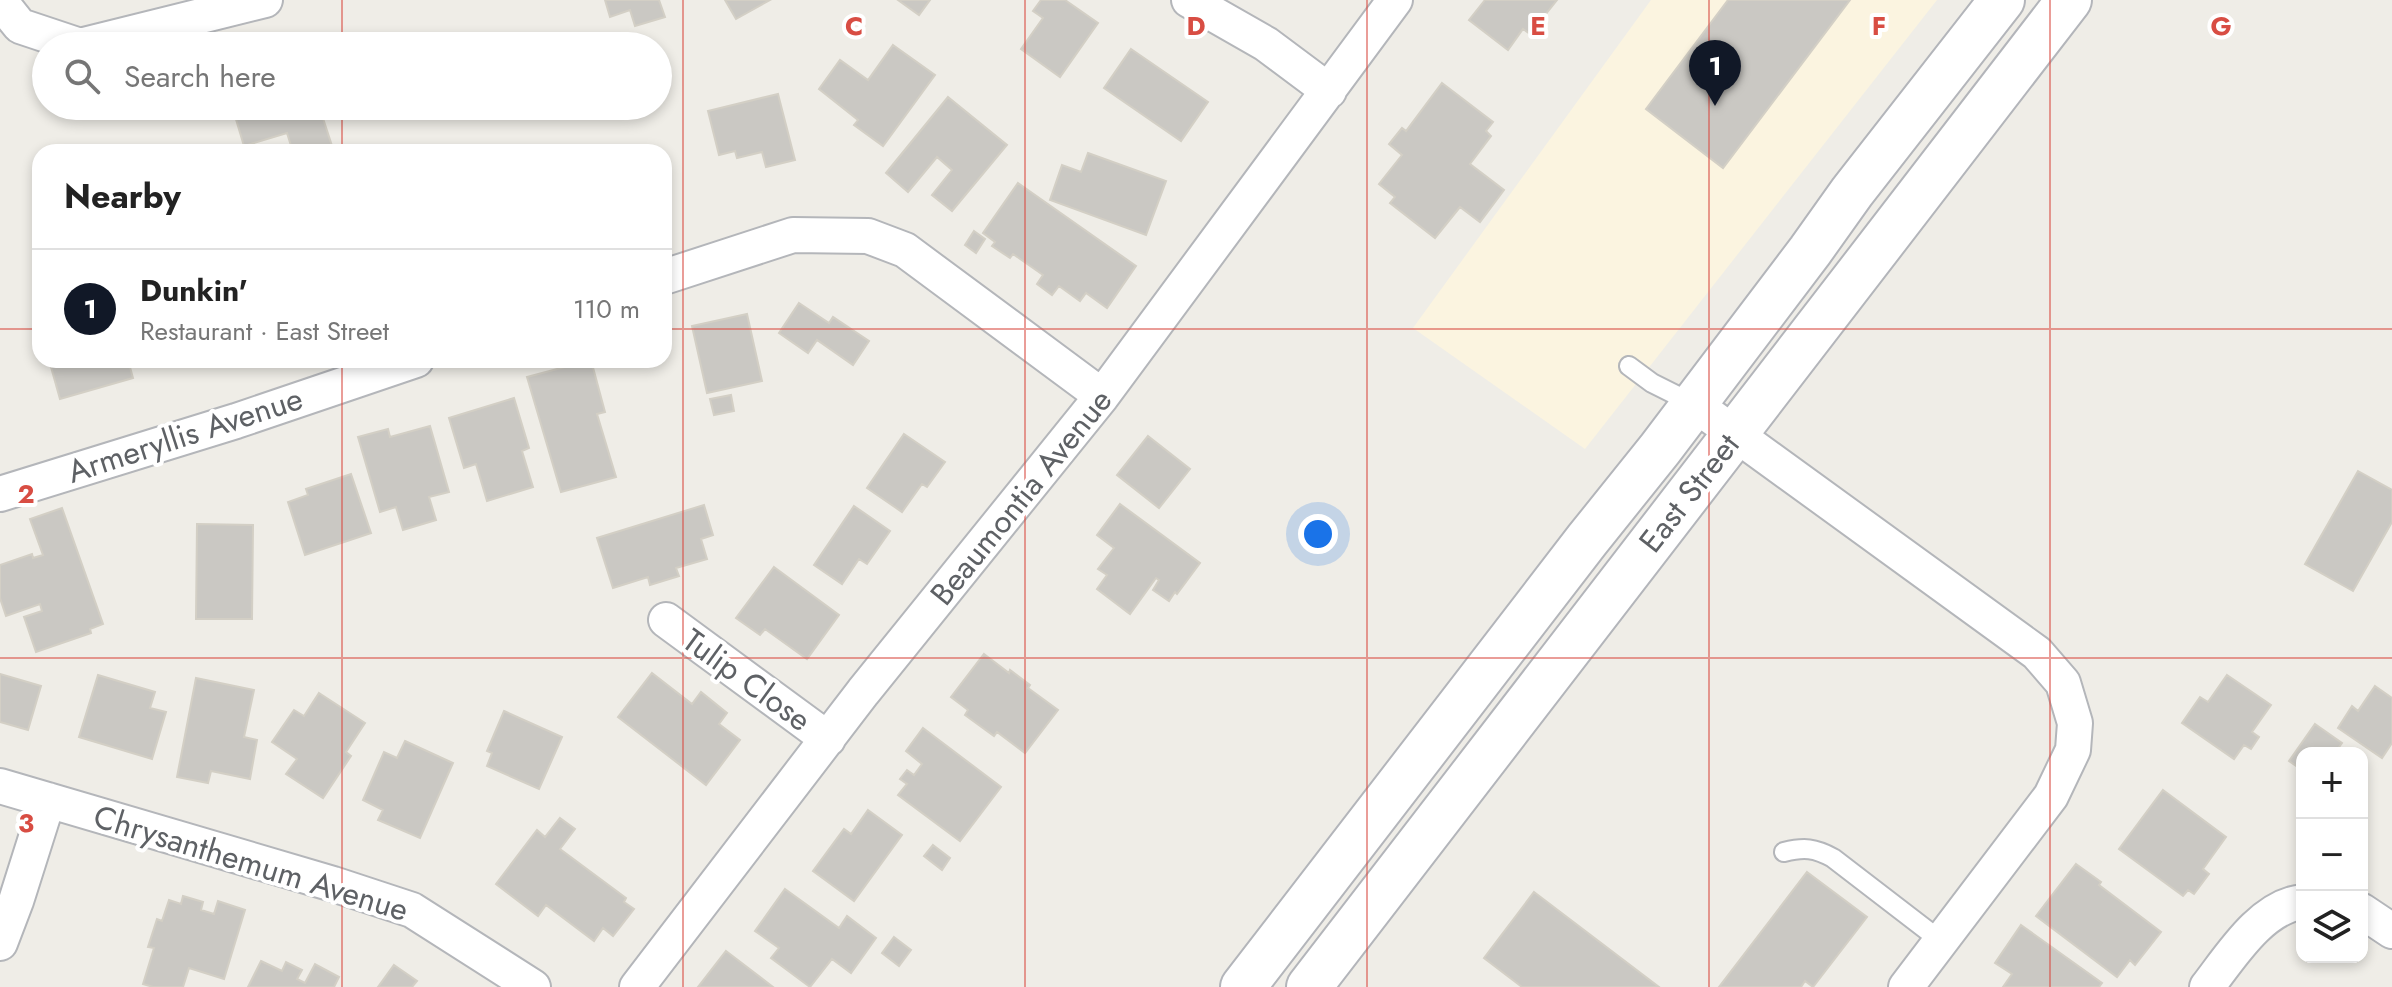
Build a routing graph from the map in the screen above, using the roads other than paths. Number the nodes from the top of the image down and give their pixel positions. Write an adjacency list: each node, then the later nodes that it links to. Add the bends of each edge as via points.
1 (265, 0): 8 (street)
2 (1189, 0): 9 (street, via 1266,44)
3 (1395, 0): 9 (street, Beaumontia Avenue)
4 (2002, 0): 14 (main road, East Street)
5 (2069, 0): 15 (main road, East Street)
6 (0, 1): 7 (street, via 20,26)
7 (38, 32)
8 (136, 32)
9 (1329, 91): 13 (street, Beaumontia Avenue)
10 (672, 274): 13 (street, via 793,235 868,236 905,250)
11 (1629, 366): 14 (lane)
12 (392, 368): 16 (street, Armeryllis Avenue)
13 (1102, 396): 18 (street, Beaumontia Avenue)
14 (1694, 404): 15 (street); 29 (main road, East Street)
15 (1736, 432): 25 (street, via 2037,653 2063,683 2075,723 2073,750 2051,796); 30 (main road, East Street)
16 (0, 494)
17 (666, 620): 18 (street, Tulip Close)
18 (828, 739): 28 (street, Beaumontia Avenue)
19 (0, 786): 20 (street, Chrysanthemum Avenue)
20 (48, 800): 26 (street); 27 (street, Chrysanthemum Avenue, via 412,910)
21 (1784, 852): 25 (lane, via 1818,849)
22 (2296, 903): 32 (street, via 2285,904 2247,935)
23 (2368, 915): 24 (street)
24 (2392, 931)
25 (1941, 941): 31 (street)
26 (0, 943)
27 (533, 987)
28 (637, 987)
29 (1243, 987)
30 (1309, 987)
31 (1906, 987)
32 (2207, 987)

